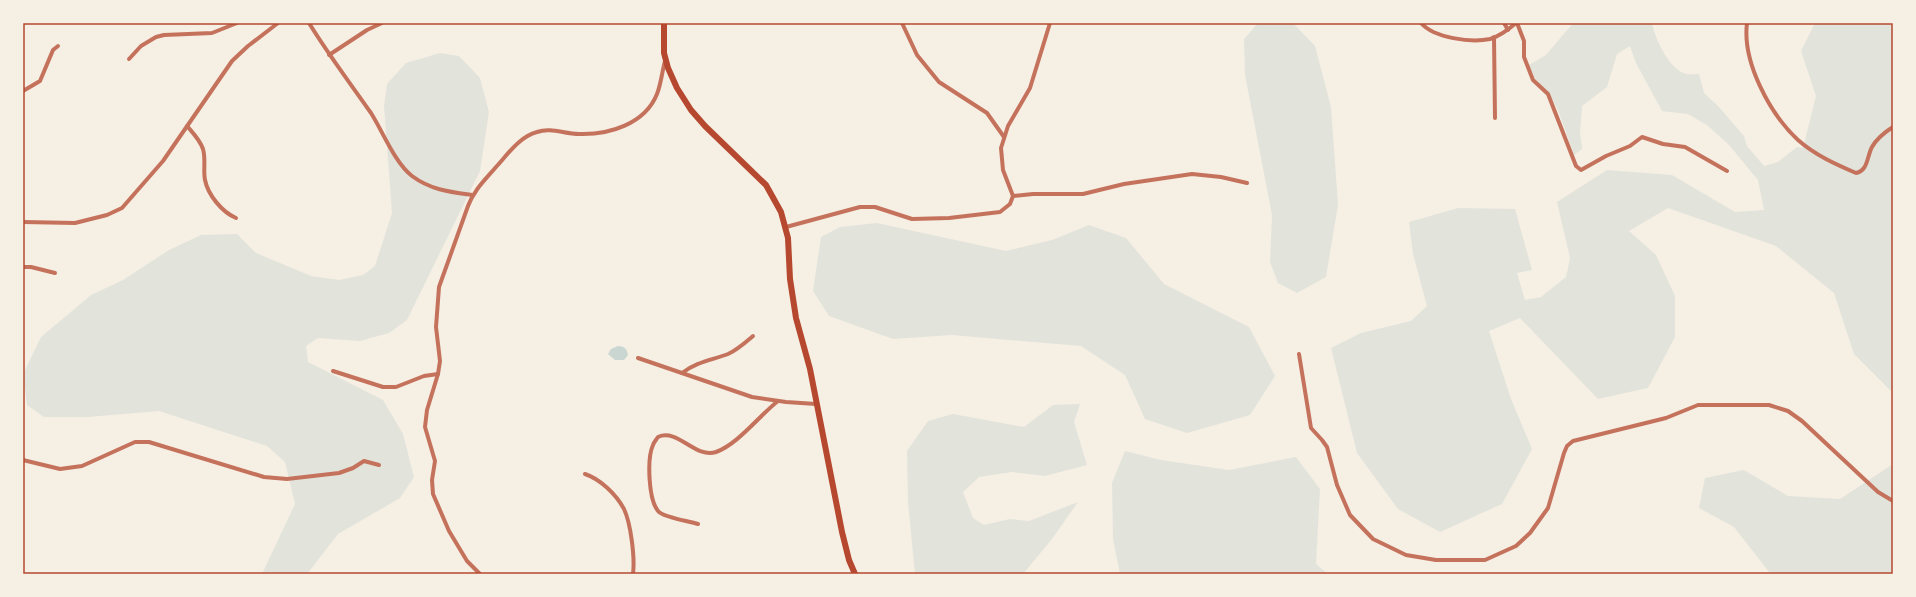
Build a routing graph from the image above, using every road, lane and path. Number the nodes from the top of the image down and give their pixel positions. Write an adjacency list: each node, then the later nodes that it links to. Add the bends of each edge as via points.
1 (237, 23): 16 (street, via 212,33 156,37 141,46)
2 (278, 23): 20 (street, via 239,53)
3 (309, 23): 15 (street)
4 (382, 23): 15 (street)
5 (664, 23): 17 (main road, via 663,45)
6 (902, 23): 22 (street, via 917,55 939,82 988,113)
7 (1050, 23): 22 (street, via 1030,88)
8 (1421, 23): 13 (street, via 1434,32 1453,38 1474,40)
9 (1504, 23): 12 (street)
10 (1516, 23): 12 (street); 23 (street, via 1524,41 1524,57 1533,80 1548,94 1576,166 1581,170 1630,146 1642,137 1663,144 1685,147)
11 (1747, 23): 21 (street, via 1749,54 1759,85 1794,136 1818,155 1856,173 1861,172 1878,139)
12 (1508, 30): 13 (street)
13 (1494, 37): 19 (street)
14 (58, 46): 18 (street, via 53,50 40,81)
15 (329, 55): 25 (street, via 371,113 404,168 412,176 444,192)
16 (129, 59)
17 (666, 61): 25 (street, via 657,94 645,114 634,122 602,132 579,134 547,129 536,132 516,144); 29 (main road, via 678,88 692,110 722,144 766,185)
18 (23, 91)
19 (1495, 118)
20 (187, 126): 27 (street, via 200,141 203,150 207,188 223,210); 28 (street, via 152,174 116,212 75,223)
21 (1893, 127)
22 (1004, 137): 26 (street, via 1001,159)
23 (1727, 171)
24 (1247, 183): 26 (street, via 1192,174 1124,184 1083,194)
25 (472, 195): 37 (street, via 439,288 436,327 440,362)
26 (1013, 196): 29 (street, via 1010,204 1000,212 912,219 875,207 860,207)
27 (236, 218)
28 (23, 222)
29 (786, 227): 39 (main road, via 792,299)
30 (23, 267): 31 (street)
31 (55, 273)
32 (753, 336): 36 (street, via 729,353 706,360)
33 (1299, 354): 43 (street, via 1308,420 1311,428 1327,448 1337,485 1350,515 1373,539 1406,554 1436,560 1485,560 1516,546 1530,533 1548,508 1564,453 1573,441 1666,418 1698,405 1769,405 1788,411 1878,492)
34 (638, 358): 36 (street)
35 (333, 371): 37 (street, via 383,387 396,386)
36 (682, 373): 38 (street, via 752,397)
37 (438, 374): 45 (street, via 425,418 425,427 435,461 433,494 449,530 467,560)
38 (778, 401): 39 (street); 44 (street, via 740,436 716,452 708,453 667,435 658,437 650,459 651,492 656,506 659,512 666,515)
39 (816, 404): 47 (main road, via 842,532)
40 (23, 460): 41 (street, via 60,469 82,466 135,442 149,442 264,477 287,479 340,473 364,461)
41 (379, 465)
42 (585, 474): 46 (street, via 608,488 624,509 633,548)
43 (1893, 501)
44 (698, 524)
45 (480, 574)
46 (633, 574)
47 (855, 574)

